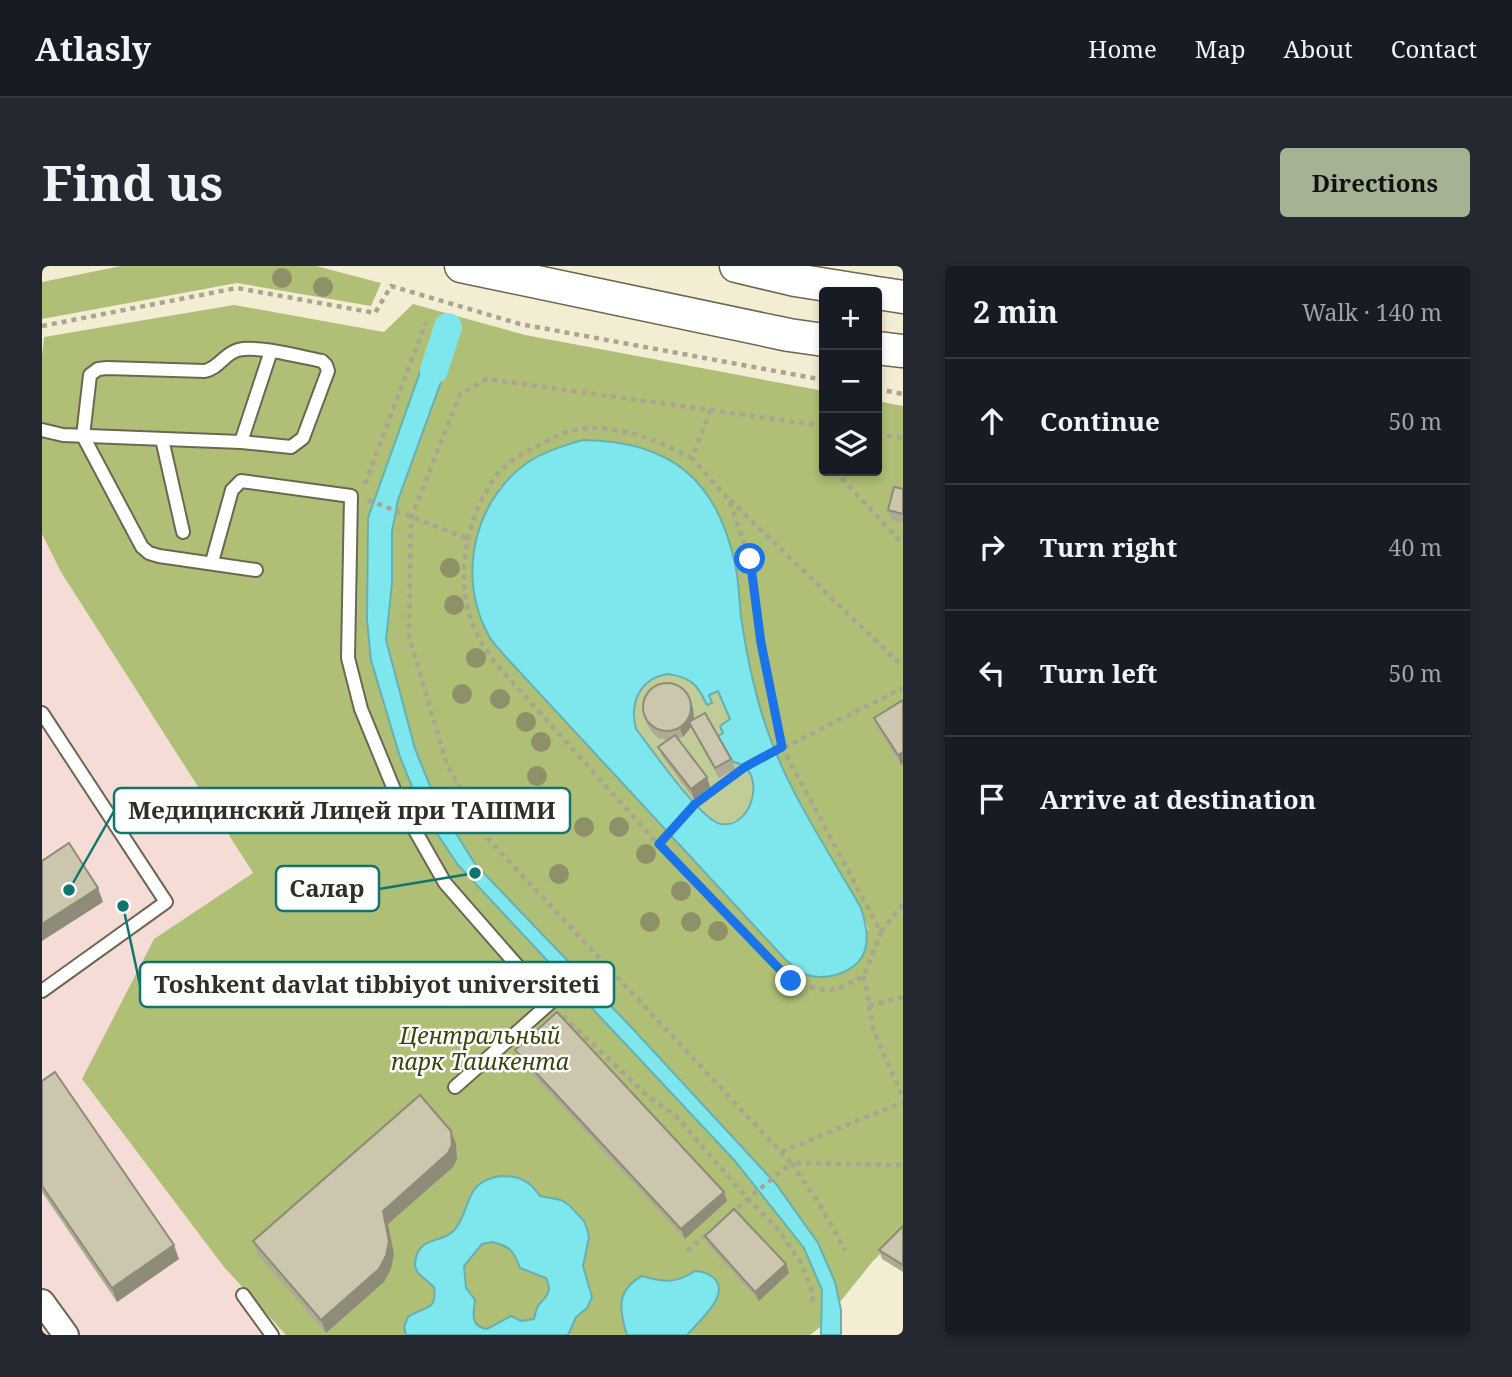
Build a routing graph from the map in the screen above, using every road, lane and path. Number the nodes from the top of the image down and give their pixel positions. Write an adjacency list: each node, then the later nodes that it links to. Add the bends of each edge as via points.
1 (461, 266): 8 (street)
2 (736, 266): 3 (street)
3 (839, 287)
4 (882, 294): 5 (street)
5 (903, 297)
6 (426, 323): 25 (path)
7 (42, 326): 12 (path, via 237,288 375,313 391,286 520,324)
8 (819, 339)
9 (882, 349): 11 (street)
10 (271, 351): 19 (lane, via 233,351 214,369 205,371 98,369 88,382); 22 (lane); 22 (lane, via 322,361 328,371 298,443 291,447)
11 (903, 351)
12 (819, 379)
13 (882, 390): 14 (path)
14 (903, 394)
15 (710, 409): 16 (path); 23 (path); 28 (path, via 487,379 460,394)
16 (819, 425)
17 (42, 430): 19 (lane)
18 (882, 435): 20 (path)
19 (83, 436): 21 (lane); 32 (lane, via 142,547 159,556)
20 (903, 438)
21 (162, 439): 22 (lane); 29 (lane)
22 (242, 442)
23 (692, 458): 27 (path); 30 (path, via 631,433 589,428 554,437 514,458 496,476)
24 (840, 476): 31 (path)
25 (364, 485)
26 (365, 499): 28 (path)
27 (729, 499): 34 (path); 37 (path, via 750,559)
28 (411, 518): 30 (path); 48 (path, via 409,636 447,765 490,841)
29 (183, 532)
30 (467, 538): 38 (path, via 468,610 479,640)
31 (903, 544)
32 (212, 562): 33 (lane); 44 (lane, via 232,490 241,481 351,496 348,658 361,709 400,804 444,883)
33 (256, 570)
34 (903, 667)
35 (903, 688): 37 (path)
36 (42, 713): 42 (lane, via 166,902)
37 (782, 747): 38 (path, via 745,767 695,804); 40 (path)
38 (659, 844): 41 (path, via 791,981 832,991)
39 (903, 904): 40 (path)
40 (881, 932): 41 (path)
41 (864, 976): 45 (path)
42 (42, 991)
43 (903, 997): 45 (path)
44 (550, 1003): 46 (lane); 51 (path, via 648,1096 676,1116)
45 (869, 1006): 47 (path, via 873,1029)
46 (456, 1087)
47 (903, 1100): 48 (path)
48 (781, 1152): 49 (path)
49 (791, 1163): 50 (path); 51 (path); 54 (path)
50 (903, 1164)
51 (748, 1199): 52 (path); 58 (path, via 777,1228 801,1263)
52 (728, 1216)
53 (718, 1225): 55 (path)
54 (845, 1250)
55 (687, 1251)
56 (243, 1295): 60 (lane)
57 (42, 1302): 59 (street)
58 (813, 1303)
59 (65, 1335)
60 (272, 1335)

